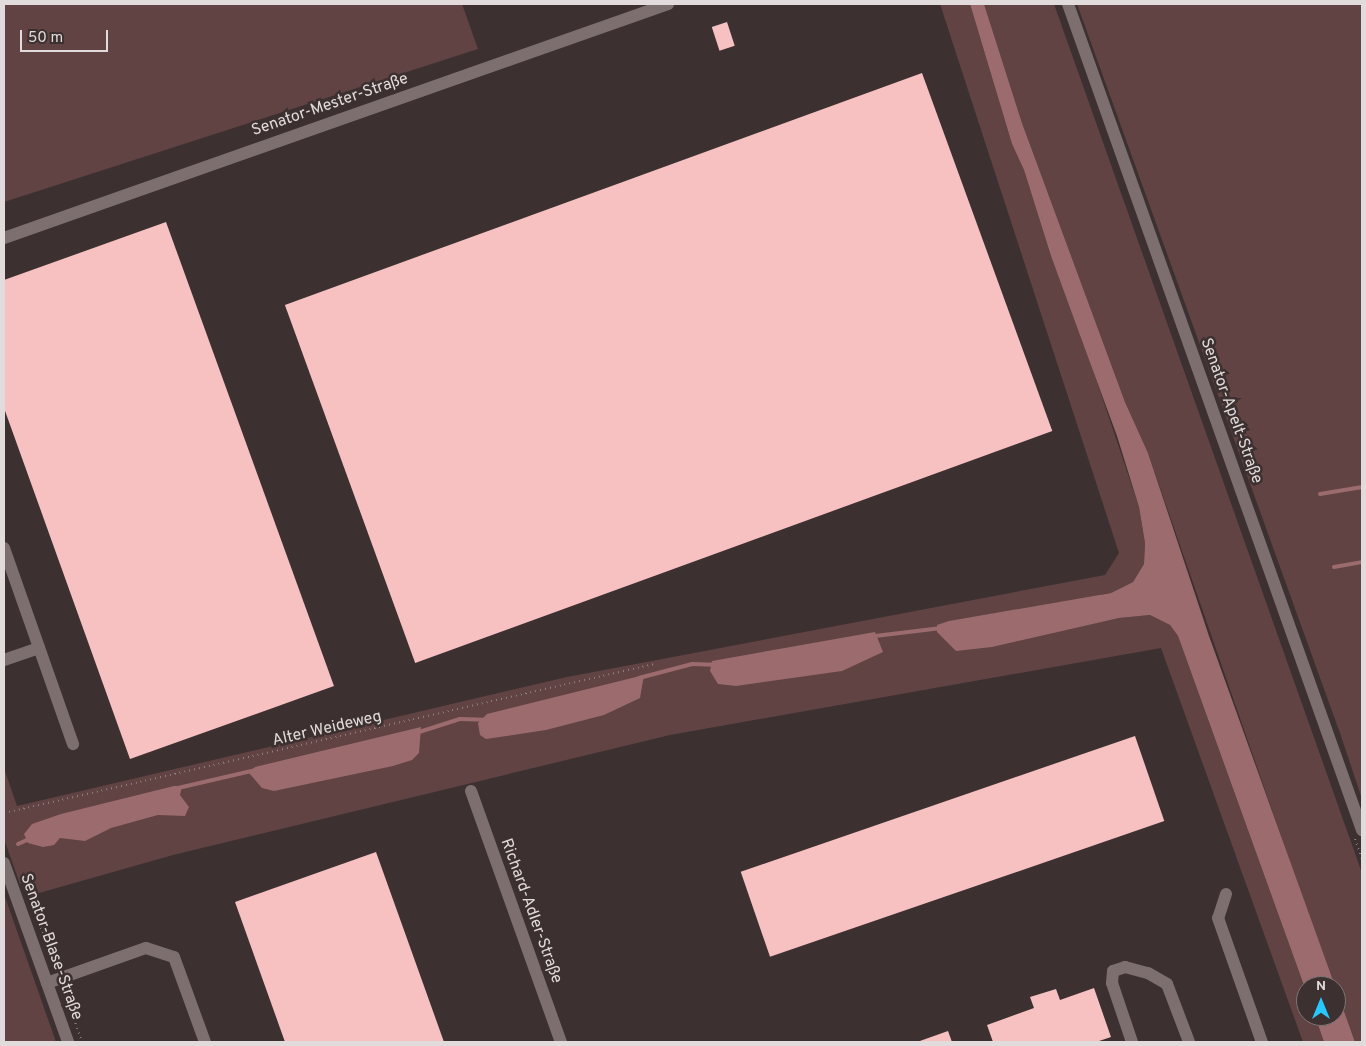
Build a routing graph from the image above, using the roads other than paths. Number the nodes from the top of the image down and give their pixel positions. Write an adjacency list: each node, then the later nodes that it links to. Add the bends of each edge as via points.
1 (668, 4): 3 (street, Senator-Mester-Straße)
2 (1068, 4): 9 (street, Senator-Apelt-Straße)
3 (4, 238)
4 (4, 548): 5 (street)
5 (40, 648): 6 (street); 7 (street)
6 (4, 660)
7 (73, 744)
8 (471, 791): 15 (street, Richard-Adler-Straße)
9 (1362, 830)
10 (4, 863): 12 (street, Senator-Blase-Straße)
11 (1226, 894): 18 (street, via 1218,918)
12 (47, 983): 13 (street, Senator-Blase-Straße); 14 (street, via 146,948 174,957)
13 (68, 1042)
14 (205, 1042)
15 (560, 1042)
16 (1132, 1042): 17 (street, via 1112,982 1113,971 1125,967 1148,973 1167,984)
17 (1189, 1042)
18 (1262, 1042)

